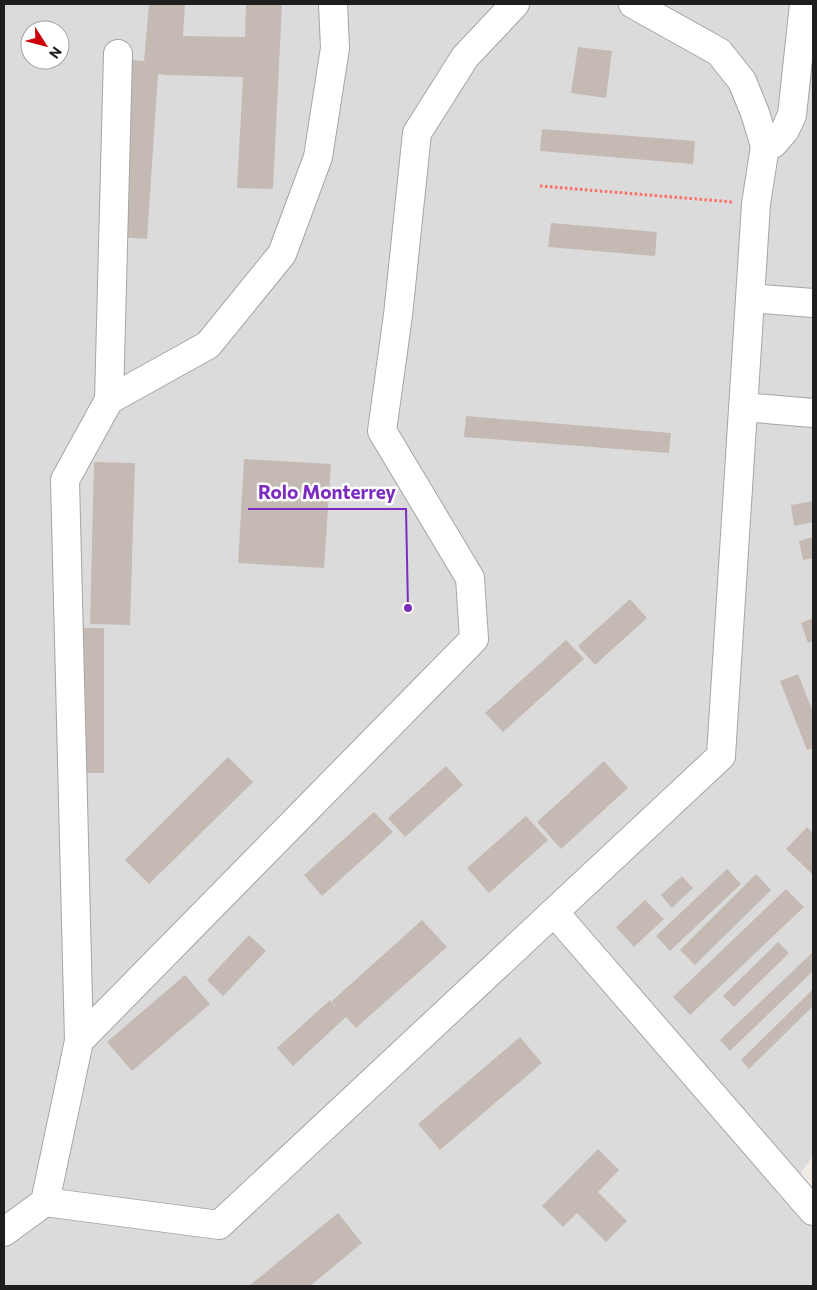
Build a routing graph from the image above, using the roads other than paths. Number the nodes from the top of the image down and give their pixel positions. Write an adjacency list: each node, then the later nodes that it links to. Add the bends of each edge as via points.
1 (333, 4): 9 (street, via 335,48 318,157 282,254 208,345)
2 (516, 4): 13 (street, via 465,57 417,133 382,431 470,578 474,639)
3 (633, 4): 6 (street, via 719,52 742,81)
4 (804, 4): 6 (street, via 792,115 773,144)
5 (118, 54): 9 (street)
6 (765, 146): 7 (street, via 756,204)
7 (750, 298): 8 (street); 10 (street)
8 (813, 303)
9 (109, 400): 13 (street, via 65,480)
10 (743, 406): 11 (street); 12 (street, via 721,756)
11 (813, 413)
12 (554, 912): 14 (street, via 219,1226); 15 (street)
13 (79, 1041): 14 (street)
14 (44, 1202): 16 (street)
15 (813, 1211)
16 (4, 1232)

